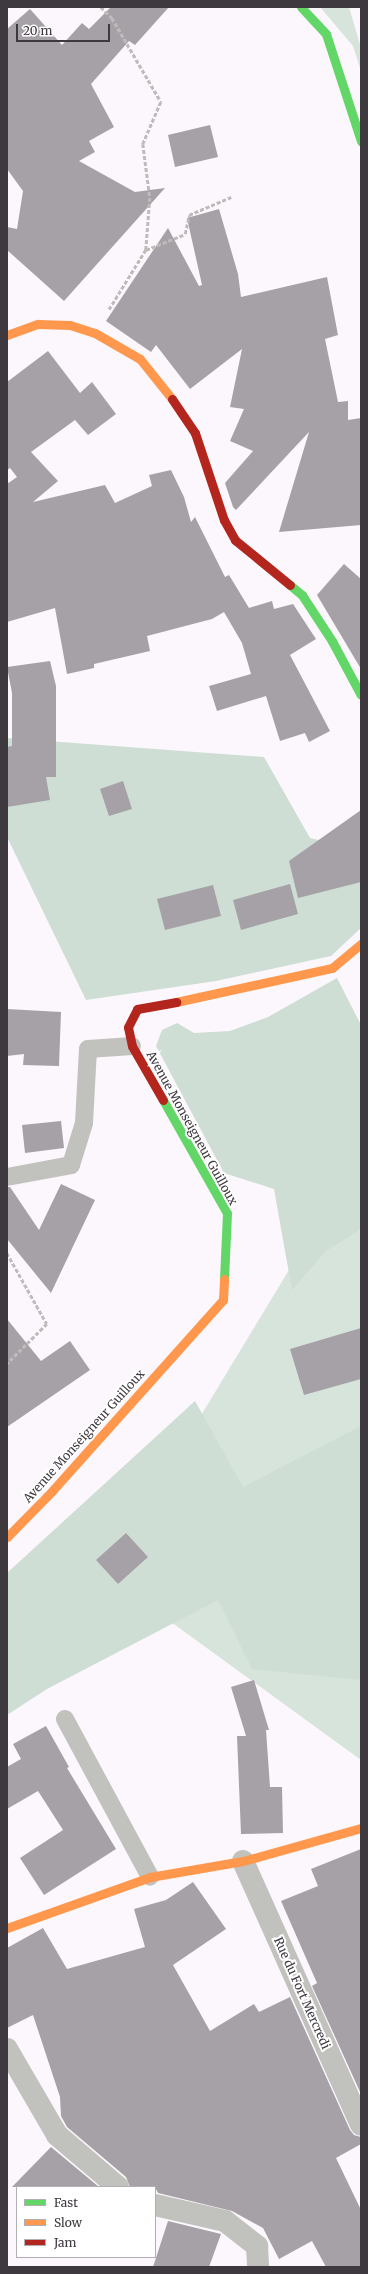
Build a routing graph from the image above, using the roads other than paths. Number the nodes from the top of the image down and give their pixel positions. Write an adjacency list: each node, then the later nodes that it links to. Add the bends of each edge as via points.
1 (301, 7): 2 (street, via 326,34)
2 (361, 141)
3 (7, 335): 4 (street, via 38,324 70,325 95,333 140,359 160,382 195,434 224,520 235,540 302,595 332,641)
4 (361, 695)
5 (361, 944): 6 (street, Avenue Monseigneur Guilloux, via 332,968 210,996 137,1009 128,1027)
6 (132, 1046): 7 (lane, via 88,1049 84,1123 71,1165); 8 (street, Avenue Monseigneur Guilloux, via 227,1213 223,1300 52,1491)
7 (7, 1177)
8 (7, 1537)
9 (65, 1720): 12 (lane)
10 (361, 1828): 11 (street)
11 (243, 1860): 12 (street); 15 (street, Rue du Fort Mercredi)
12 (150, 1877): 13 (street)
13 (7, 1928)
14 (7, 2049): 16 (street, via 57,2135)
15 (361, 2125)
16 (117, 2186)
17 (156, 2206): 18 (street, via 225,2221 257,2246)
18 (258, 2267)

